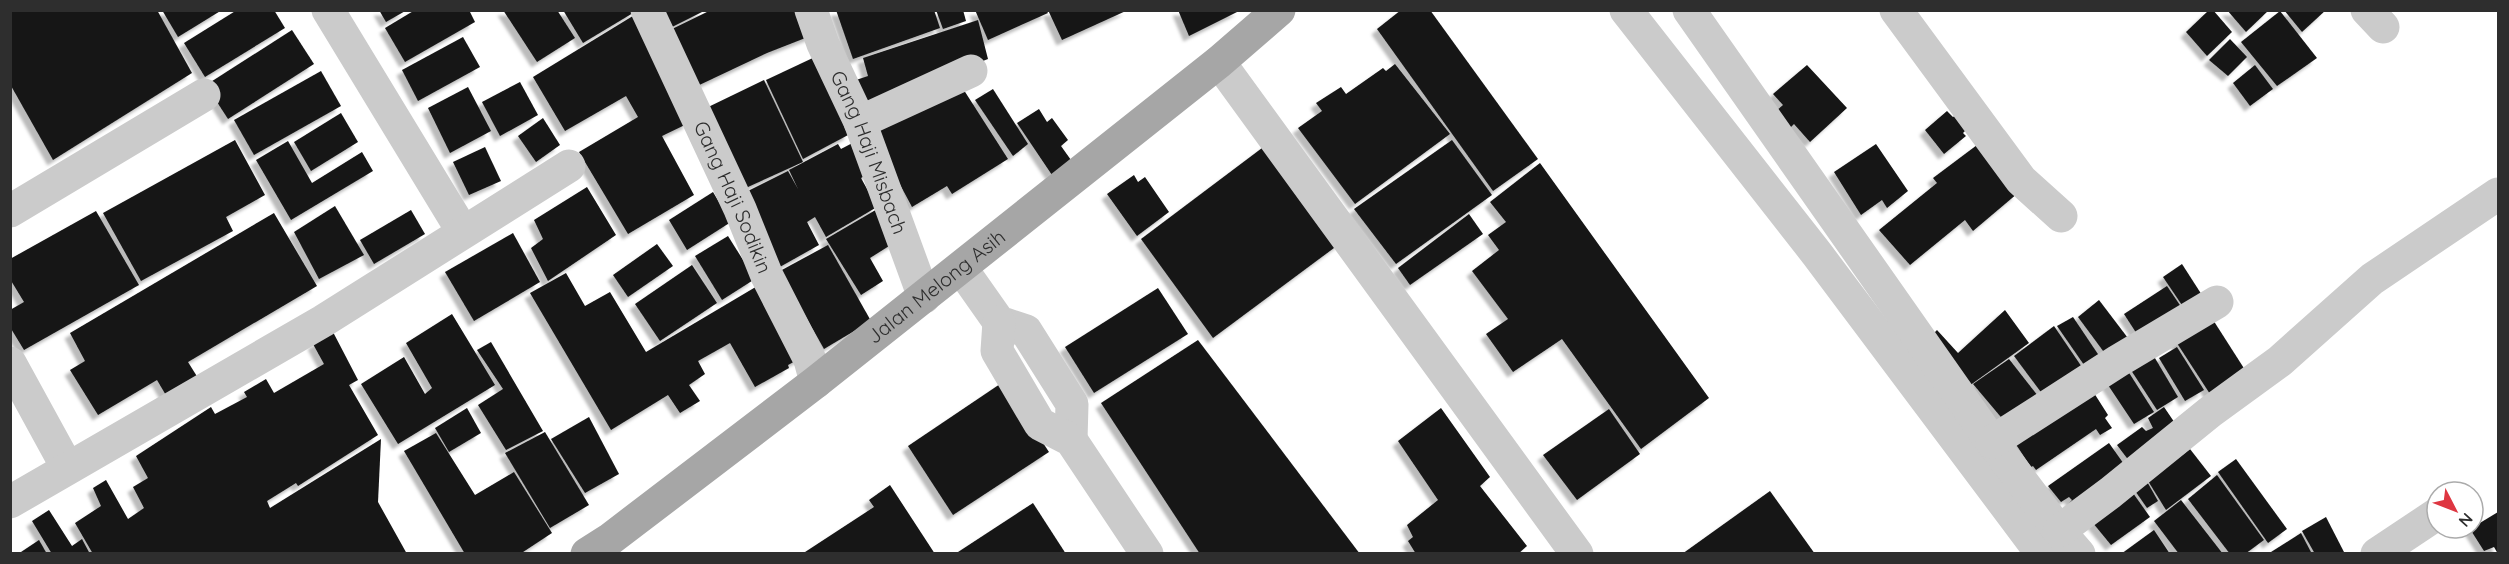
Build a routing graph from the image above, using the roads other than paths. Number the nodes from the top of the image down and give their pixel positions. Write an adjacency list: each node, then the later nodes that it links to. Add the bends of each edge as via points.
1 (328, 10): 16 (street)
2 (647, 10): 21 (street, Gang Haji Sodikin, via 767,276 810,360)
3 (811, 10): 11 (street, Gang Haji Misbach)
4 (1279, 10): 8 (main road, Jalan Melong Asih)
5 (1626, 10): 26 (street, via 1817,254)
6 (1689, 10): 22 (street)
7 (1896, 10): 15 (street, via 2016,173)
8 (1219, 62): 17 (main road, Jalan Melong Asih); 29 (street)
9 (971, 71): 11 (street)
10 (204, 95): 14 (street)
11 (860, 122): 18 (street, Gang Haji Misbach)
12 (569, 166): 16 (street)
13 (2499, 194): 26 (street, via 2372,279 2280,361 2110,493)
14 (10, 211)
15 (2061, 216)
16 (463, 232): 23 (street, via 323,321)
17 (961, 268): 18 (main road, Jalan Melong Asih); 28 (street, via 999,322 997,351 1040,424 1071,440)
18 (924, 297): 21 (main road, Jalan Melong Asih)
19 (2217, 302): 22 (street)
20 (10, 363): 23 (street)
21 (816, 382): 27 (main road, Jalan Melong Asih)
22 (1992, 442): 26 (street)
23 (67, 467): 24 (street)
24 (10, 502)
25 (2425, 522): 30 (street)
26 (2060, 546)
27 (587, 554)
28 (1147, 554)
29 (1577, 554)
30 (2376, 554)

